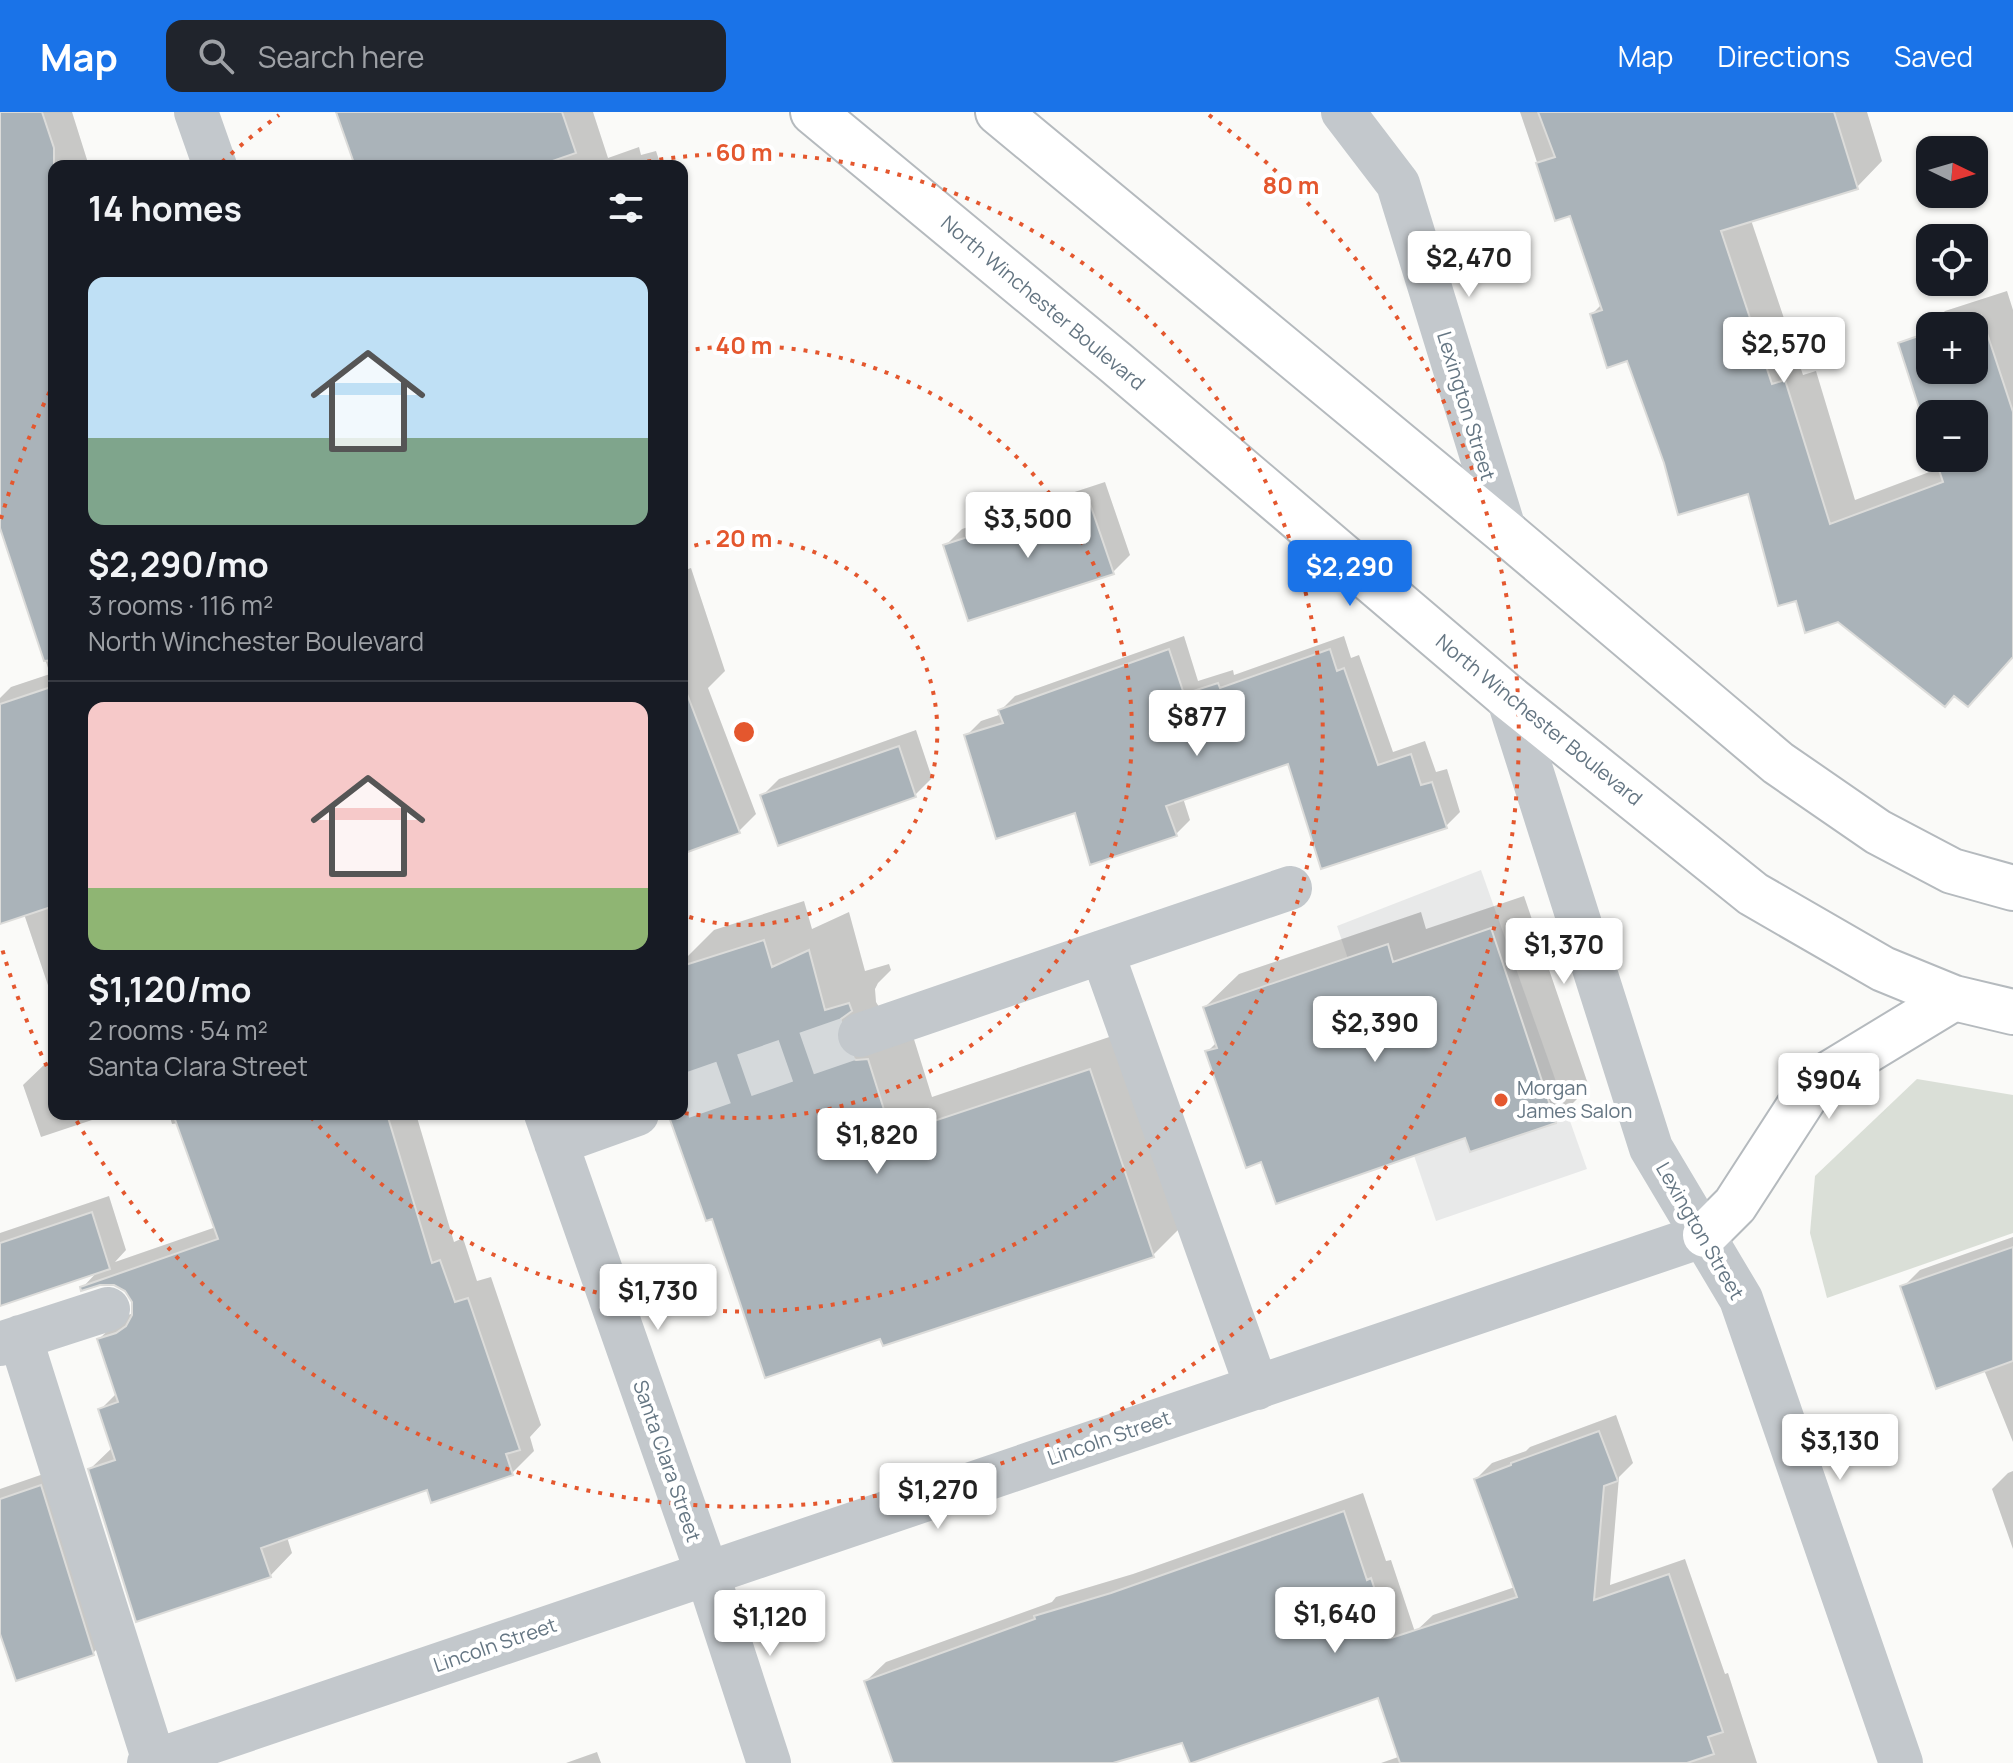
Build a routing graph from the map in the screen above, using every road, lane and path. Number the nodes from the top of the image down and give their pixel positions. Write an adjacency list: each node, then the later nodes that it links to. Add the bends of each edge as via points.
1 (196, 112): 5 (street)
2 (813, 112): 7 (main road, North Winchester Boulevard)
3 (998, 112): 6 (main road)
4 (1343, 112): 6 (street, Lexington Street, via 1398,184)
5 (213, 160)
6 (1505, 532): 9 (main road, via 1778,763 1878,832 1952,871)
7 (1508, 697): 11 (main road, North Winchester Boulevard, via 1753,894 1883,969); 16 (street, Lexington Street, via 1651,1148)
8 (1290, 888): 10 (street)
9 (2013, 888)
10 (1102, 952): 13 (street); 19 (street)
11 (1954, 998): 12 (main road, North Winchester Boulevard); 16 (main road, via 1814,1083 1735,1205)
12 (2013, 1012)
13 (860, 1035)
14 (603, 1120): 15 (street)
15 (551, 1129): 20 (street, Santa Clara Street)
16 (1705, 1235): 19 (street, Lincoln Street); 23 (street, Lexington Street, via 1741,1299)
17 (108, 1309): 18 (street)
18 (10, 1341): 21 (street)
19 (1257, 1388): 20 (street, Lincoln Street)
20 (707, 1573): 21 (street, Lincoln Street); 22 (street, Santa Clara Street)
21 (152, 1762)
22 (769, 1763)
23 (1901, 1763)

